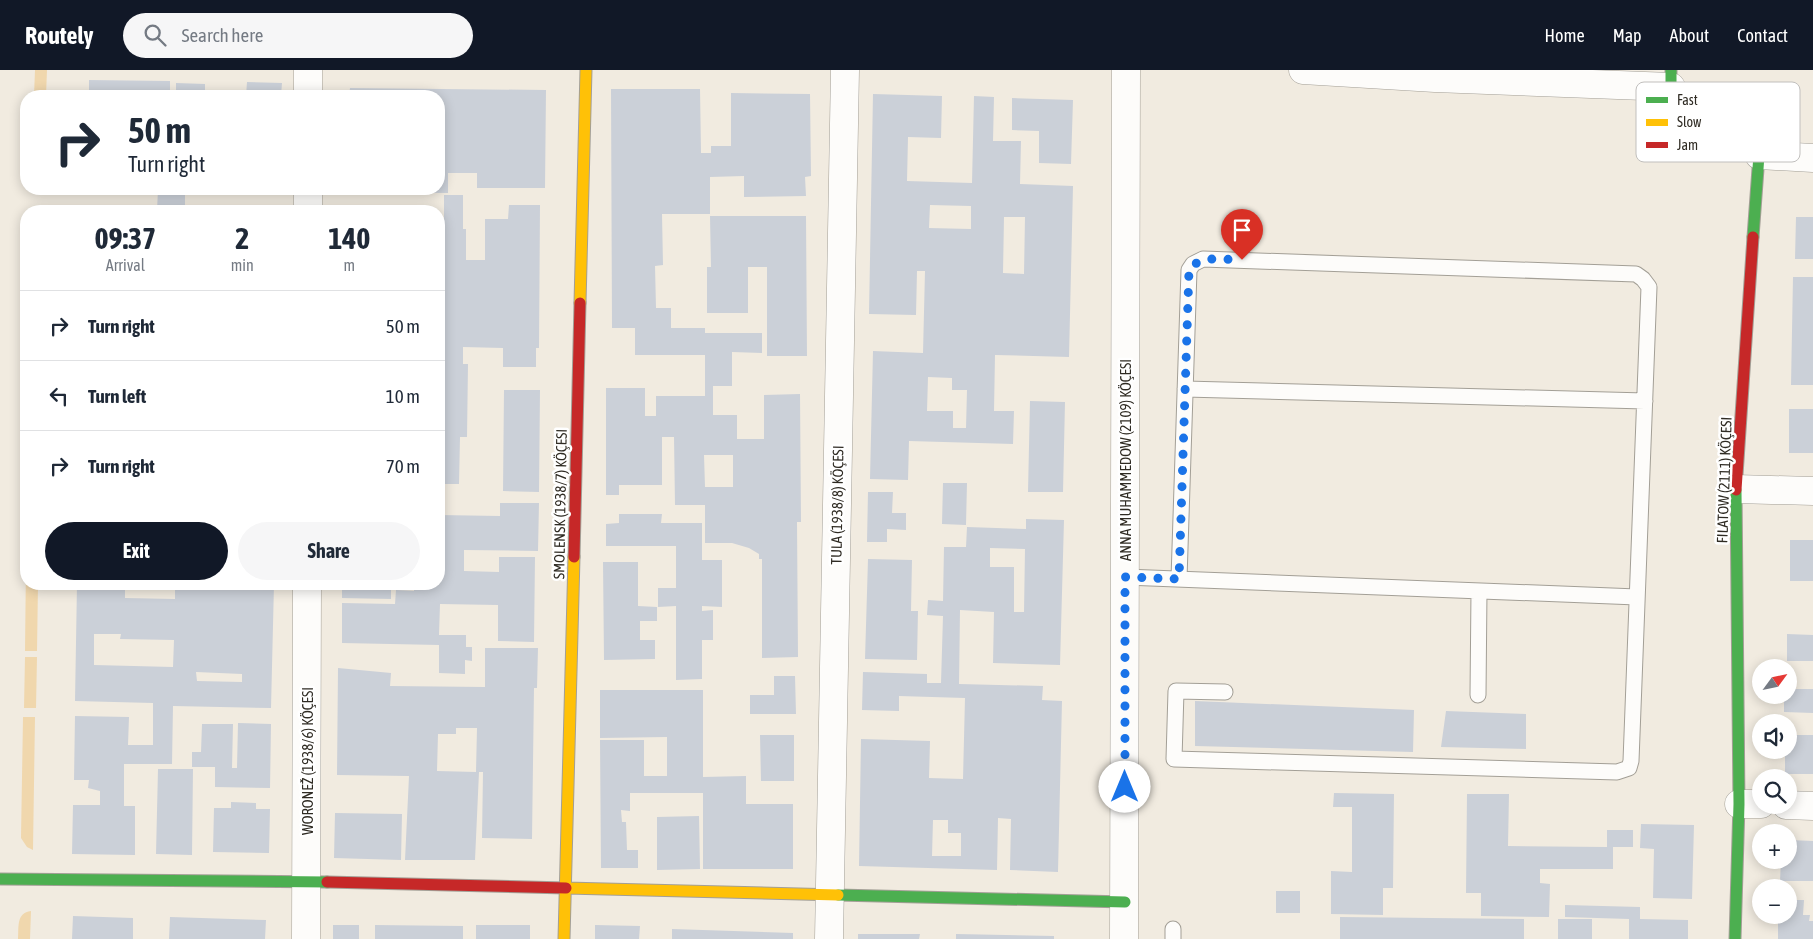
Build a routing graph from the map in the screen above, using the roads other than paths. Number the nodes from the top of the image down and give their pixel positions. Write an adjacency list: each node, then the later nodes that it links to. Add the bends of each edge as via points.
1 (308, 70): 8 (street)
2 (586, 70): 28 (street, SMOLENSK (1938/7) KÖÇESI)
3 (845, 70): 29 (street, TULA (1938/8) KÖÇESI)
4 (1126, 70): 16 (street, ANNA MUHAMMEDOW (2109) KÖÇESI)
5 (1303, 70): 6 (street)
6 (1435, 74): 7 (street)
7 (1671, 79)
8 (308, 90)
9 (1800, 157): 10 (street)
10 (1813, 158)
11 (1759, 162): 14 (street, FILATOW (2111) KÖÇESI)
12 (1185, 389): 13 (lane); 13 (lane, via 1189,270 1203,259 1636,274 1649,287); 17 (lane)
13 (1645, 401): 20 (lane)
14 (1736, 488): 15 (street); 23 (street, FILATOW (2111) KÖÇESI)
15 (1813, 492)
16 (1125, 577): 17 (lane); 30 (street, ANNA MUHAMMEDOW (2109) KÖÇESI)
17 (1179, 579): 19 (lane)
18 (307, 590): 27 (street, WORONEŽ (1938/6) KÖÇESI)
19 (1479, 591): 20 (lane); 22 (lane)
20 (1637, 597): 21 (lane, via 1631,761 1629,768 1623,771 1174,759 1176,691)
21 (1225, 692)
22 (1478, 695)
23 (1750, 804): 35 (street, FILATOW (2111) KÖÇESI)
24 (1797, 805): 25 (street)
25 (1813, 806)
26 (0, 879): 27 (street)
27 (306, 881): 28 (street); 31 (street, WORONEŽ (1938/6) KÖÇESI)
28 (565, 888): 29 (street); 32 (street, SMOLENSK (1938/7) KÖÇESI)
29 (830, 895): 30 (street); 33 (street, TULA (1938/8) KÖÇESI)
30 (1125, 902): 34 (street, ANNA MUHAMMEDOW (2109) KÖÇESI)
31 (306, 939)
32 (564, 939)
33 (828, 939)
34 (1124, 939)
35 (1735, 939)

